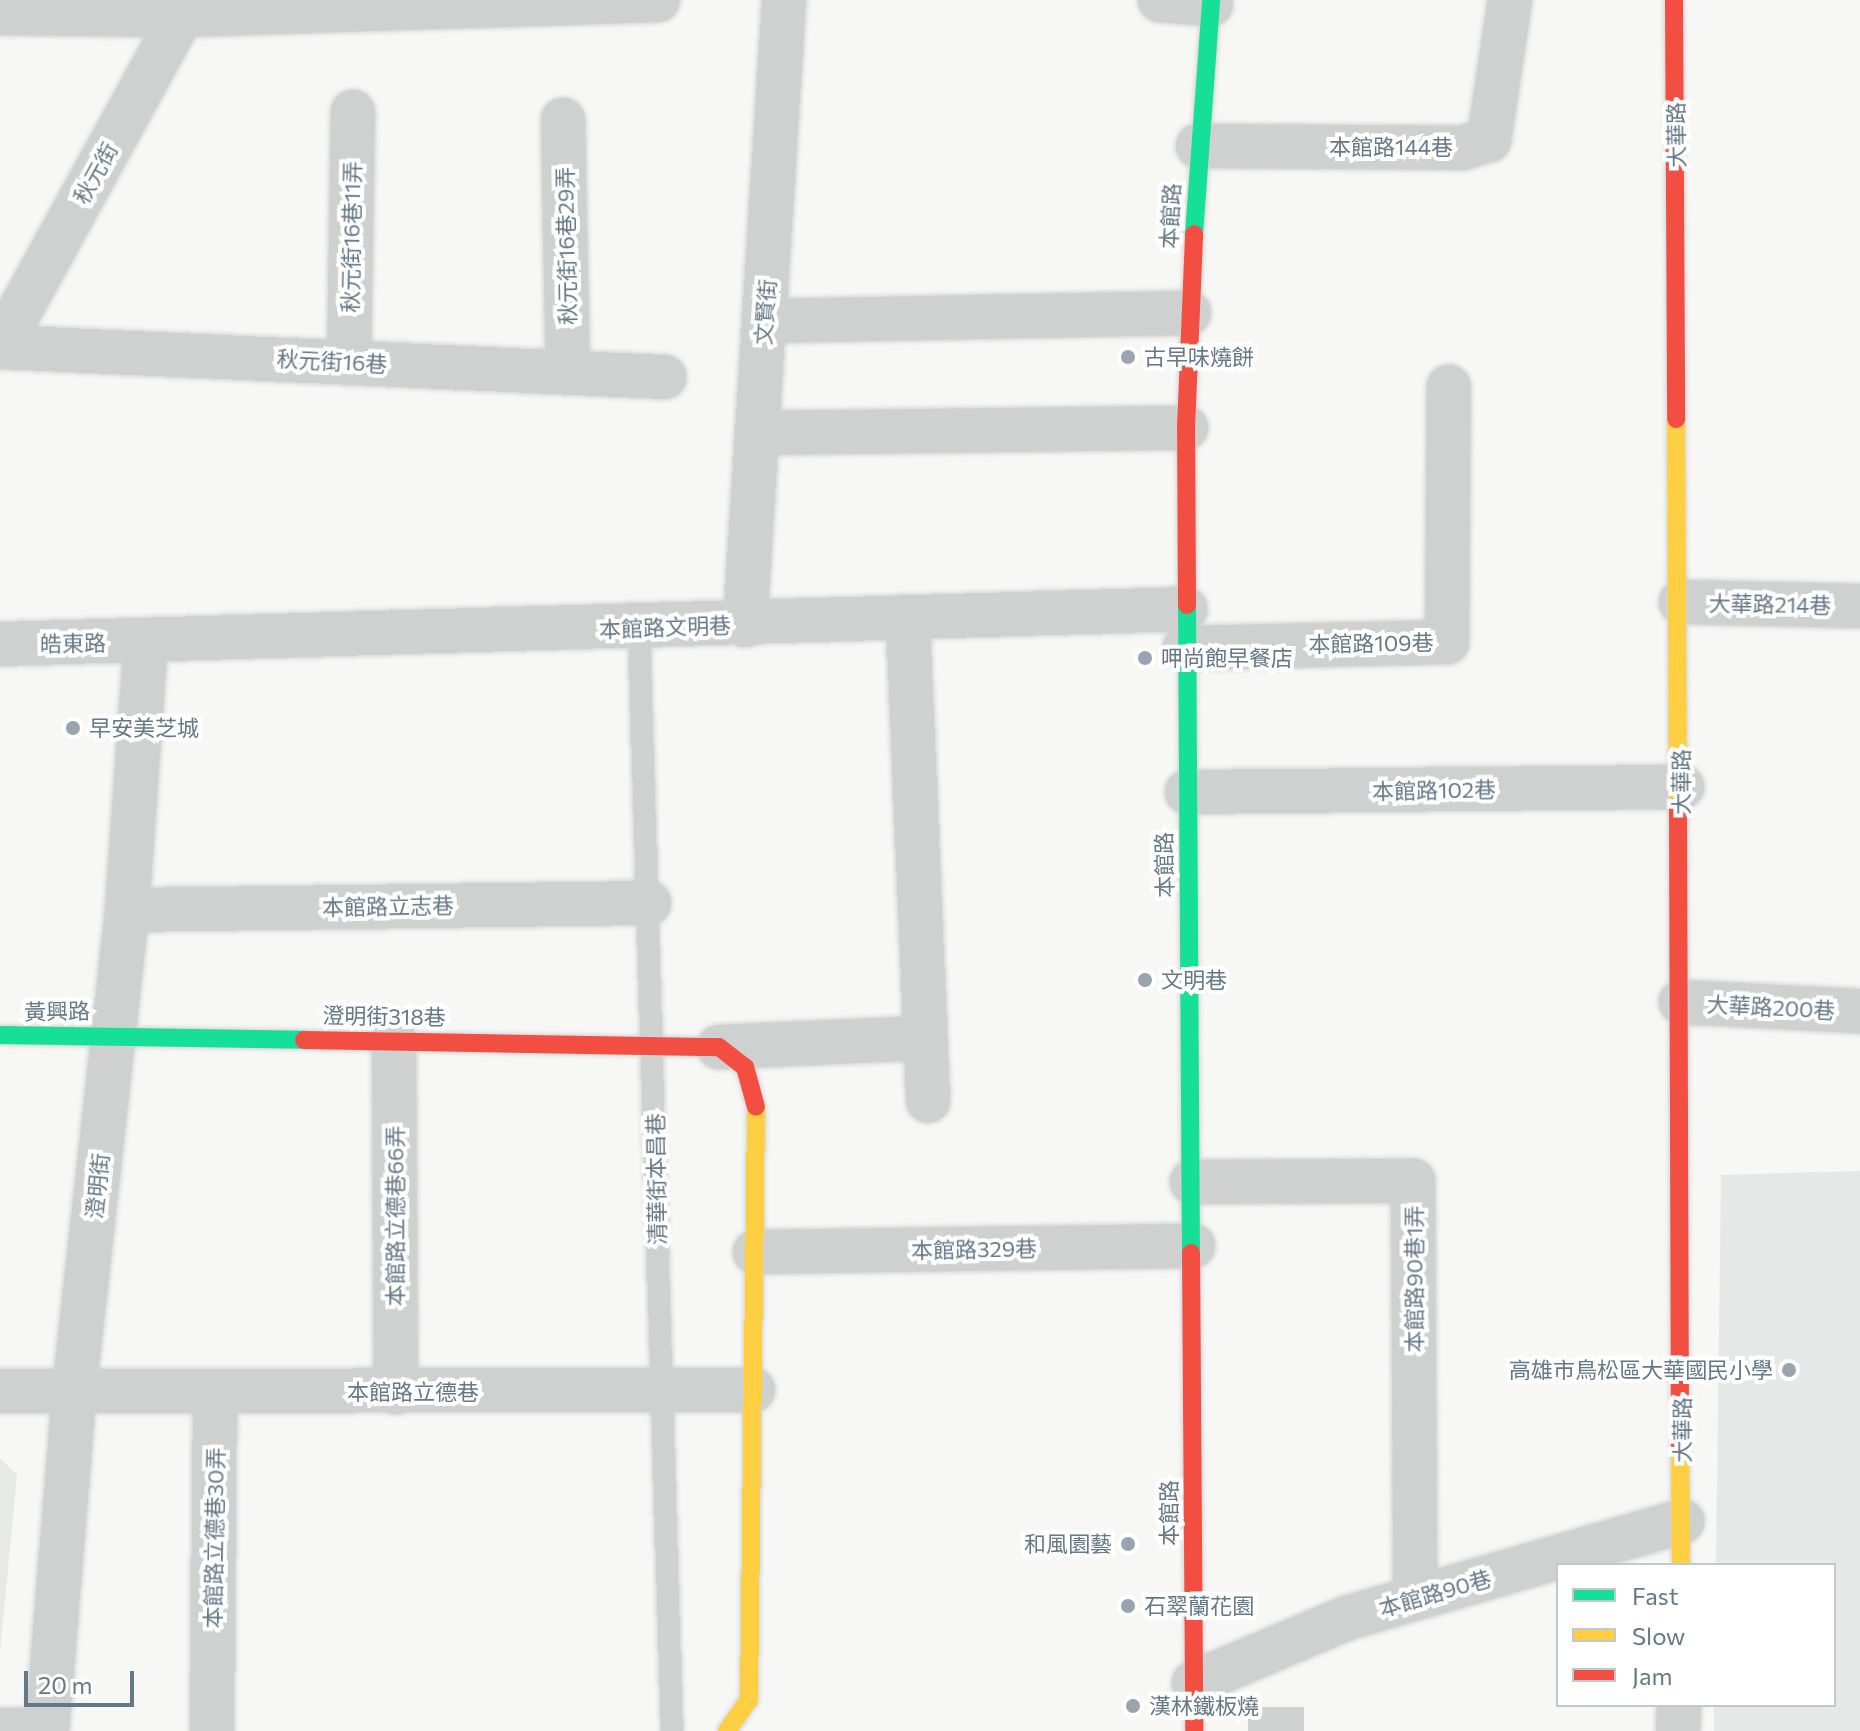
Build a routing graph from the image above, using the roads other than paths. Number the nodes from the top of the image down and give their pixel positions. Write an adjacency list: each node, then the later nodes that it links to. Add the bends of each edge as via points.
1 (658, 0): 7 (street)
2 (784, 0): 14 (street, 文賢街)
3 (1160, 0): 6 (street)
4 (1510, 0): 11 (street, 本館路144巷, via 1489,140 1462,148)
5 (1674, 0): 22 (street, 大華路)
6 (1211, 2): 11 (street, 本館路)
7 (186, 8): 8 (street); 12 (street, 秋元街)
8 (0, 13)
9 (353, 112): 16 (street, 秋元街16巷11弄)
10 (563, 120): 17 (street, 秋元街16巷29弄)
11 (1198, 146): 13 (street, 本館路)
12 (13, 291): 15 (street, 秋元街)
13 (1189, 313): 14 (street); 20 (street, 本館路)
14 (765, 321): 21 (street, 文賢街)
15 (0, 347): 16 (street, 秋元街16巷)
16 (349, 362): 17 (street, 秋元街16巷)
17 (568, 372): 18 (street, 秋元街16巷)
18 (664, 377)
19 (1449, 387): 27 (street, 本館路109巷, via 1447,642)
20 (1186, 428): 21 (street); 27 (street, 本館路)
21 (758, 433): 25 (street, 文賢街)
22 (1681, 602): 23 (street, 大華路214巷); 30 (street, 大華路)
23 (1860, 606)
24 (908, 621): 25 (street, 本館路文明巷); 27 (street, 本館路文明巷); 38 (street)
25 (745, 625): 26 (street, 本館路文明巷)
26 (639, 628): 28 (street, 本館路文明巷); 32 (lane, 清華街本昌巷)
27 (1185, 628): 31 (street, 本館路)
28 (146, 641): 29 (street, 皓東路); 33 (street, 澄明街)
29 (0, 644)
30 (1682, 787): 31 (street, 本館路102巷); 34 (street, 大華路)
31 (1187, 792): 43 (street, 本館路)
32 (649, 903): 33 (street, 本館路立志巷); 40 (lane, 清華街本昌巷)
33 (127, 910): 36 (street, 澄明街)
34 (1681, 1002): 35 (street, 大華路200巷); 52 (street, 大華路)
35 (1860, 1011)
36 (114, 1034): 37 (street, 黃興路); 39 (street, 澄明街318巷); 48 (street, 澄明街)
37 (0, 1035)
38 (925, 1038): 41 (street); 42 (street)
39 (394, 1040): 40 (street, 澄明街318巷); 50 (street, 本館路立德巷66弄)
40 (653, 1045): 41 (street); 51 (lane, 清華街本昌巷)
41 (719, 1047): 45 (street, via 745,1067 756,1105)
42 (928, 1101)
43 (1192, 1182): 44 (street, 本館路); 54 (street, 本館路90巷1弄, via 1413,1181)
44 (1193, 1246): 45 (street, 本館路329巷); 55 (street, 本館路)
45 (755, 1252): 46 (street)
46 (753, 1390): 51 (street, 本館路立德巷); 61 (street, via 749,1700)
47 (0, 1391): 48 (street, 本館路立德巷)
48 (74, 1392): 49 (street, 本館路立德巷); 58 (street, 澄明街)
49 (215, 1392): 50 (street, 本館路立德巷); 59 (street, 本館路立德巷30弄)
50 (396, 1392): 51 (street, 本館路立德巷)
51 (661, 1392): 60 (lane, 清華街本昌巷)
52 (1682, 1521): 53 (street, 大華路); 54 (street, 本館路90巷)
53 (1681, 1563)
54 (1415, 1598): 55 (street, 本館路90巷, via 1347,1618)
55 (1194, 1683): 62 (street, 本館路)
56 (1679, 1707): 63 (street)
57 (0, 1730): 58 (street)
58 (47, 1730)
59 (212, 1731)
60 (672, 1731)
61 (727, 1731)
62 (1194, 1731)
63 (1678, 1731)

